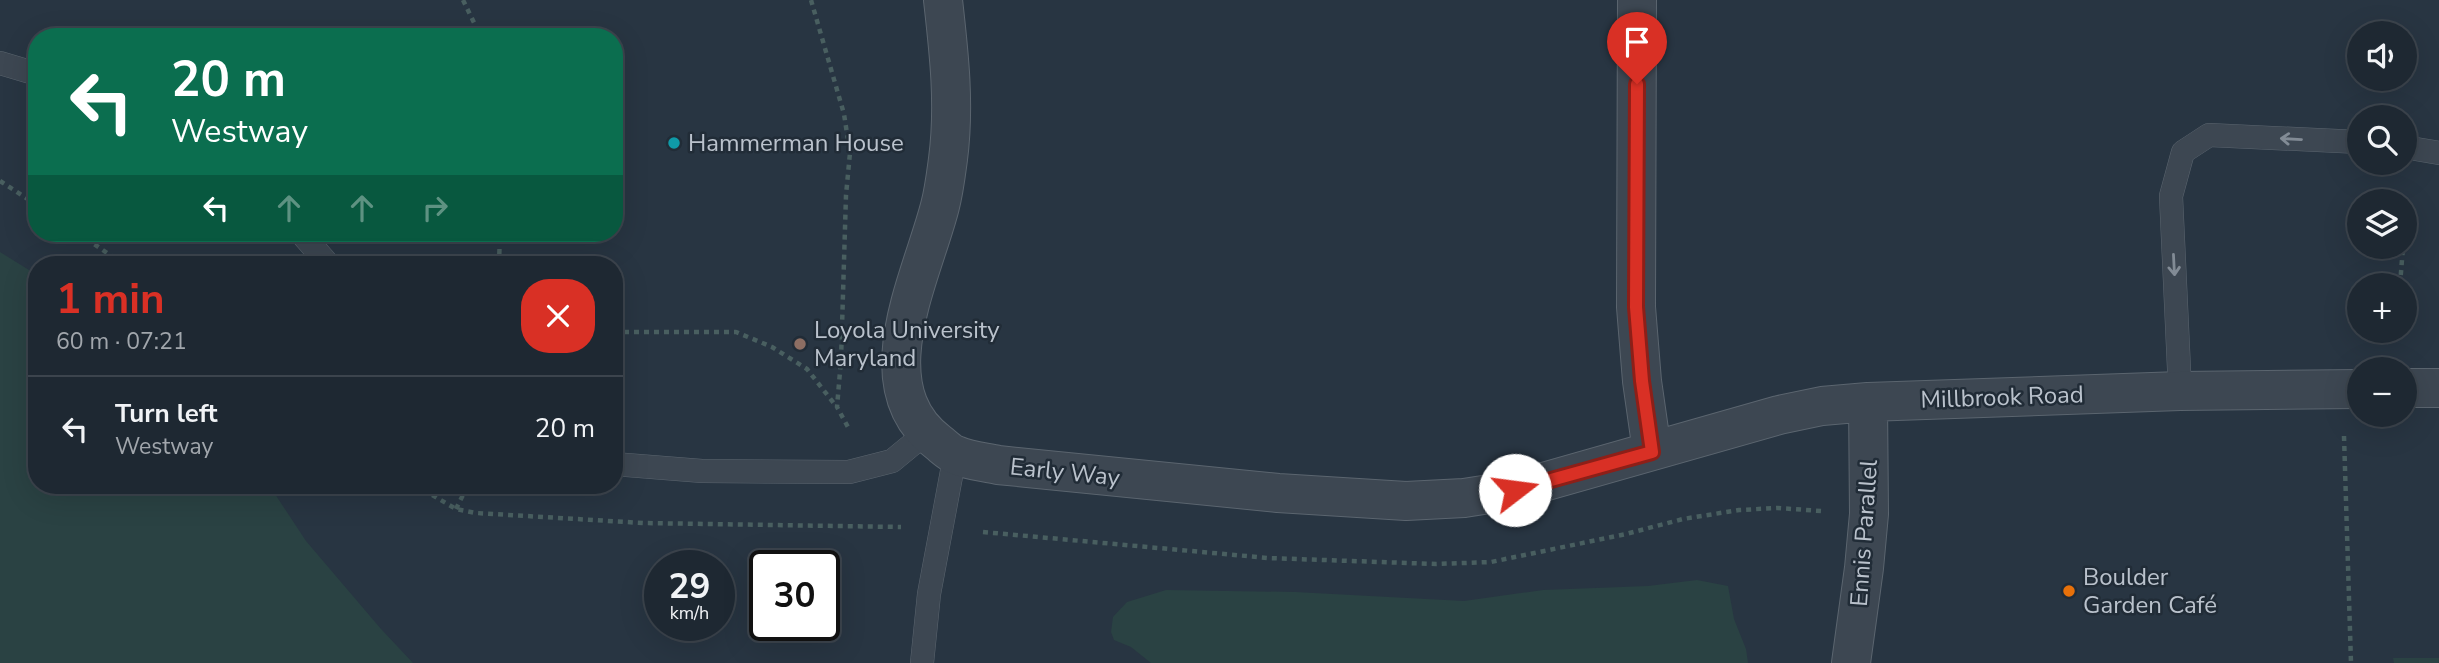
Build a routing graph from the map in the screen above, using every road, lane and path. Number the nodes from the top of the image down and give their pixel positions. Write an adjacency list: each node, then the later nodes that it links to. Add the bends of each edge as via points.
1 (463, 0): 5 (path)
2 (811, 0): 18 (path, via 844,114 850,153)
3 (943, 0): 26 (street, via 952,92 948,157 940,206 915,280 902,345 902,379 910,409)
4 (1637, 0): 27 (street, via 1636,307)
5 (477, 28)
6 (0, 63): 7 (lane)
7 (28, 71)
8 (2347, 141): 22 (lane, one-way to 22, via 2209,135 2183,152 2171,196)
9 (2417, 149): 10 (lane)
10 (2439, 153)
11 (0, 181): 12 (path)
12 (28, 199)
13 (91, 242): 15 (path)
14 (309, 242): 16 (lane)
15 (111, 256)
16 (321, 256)
17 (623, 332): 24 (path, via 736,332 807,369)
18 (841, 360)
19 (2417, 388): 20 (street)
20 (2439, 388)
21 (2347, 389): 22 (street, Millbrook Road)
22 (2180, 391): 23 (street, Millbrook Road)
23 (1868, 401): 27 (street, Millbrook Road, via 1779,415); 35 (street, Ennis Parallel, via 1869,514)
24 (837, 407)
25 (2344, 427): 36 (path)
26 (941, 444): 27 (street, Early Way, via 998,465 1406,501 1515,490); 28 (lane, via 849,472 702,471); 33 (lane)
27 (1652, 452)
28 (623, 465)
29 (430, 494): 31 (path)
30 (464, 494): 31 (path)
31 (456, 509): 33 (path, via 643,523)
32 (1827, 511): 33 (path, via 1739,510 1490,562 1436,564 1268,558)
33 (942, 528): 34 (lane)
34 (922, 663)
35 (1851, 663)
36 (2351, 663)

